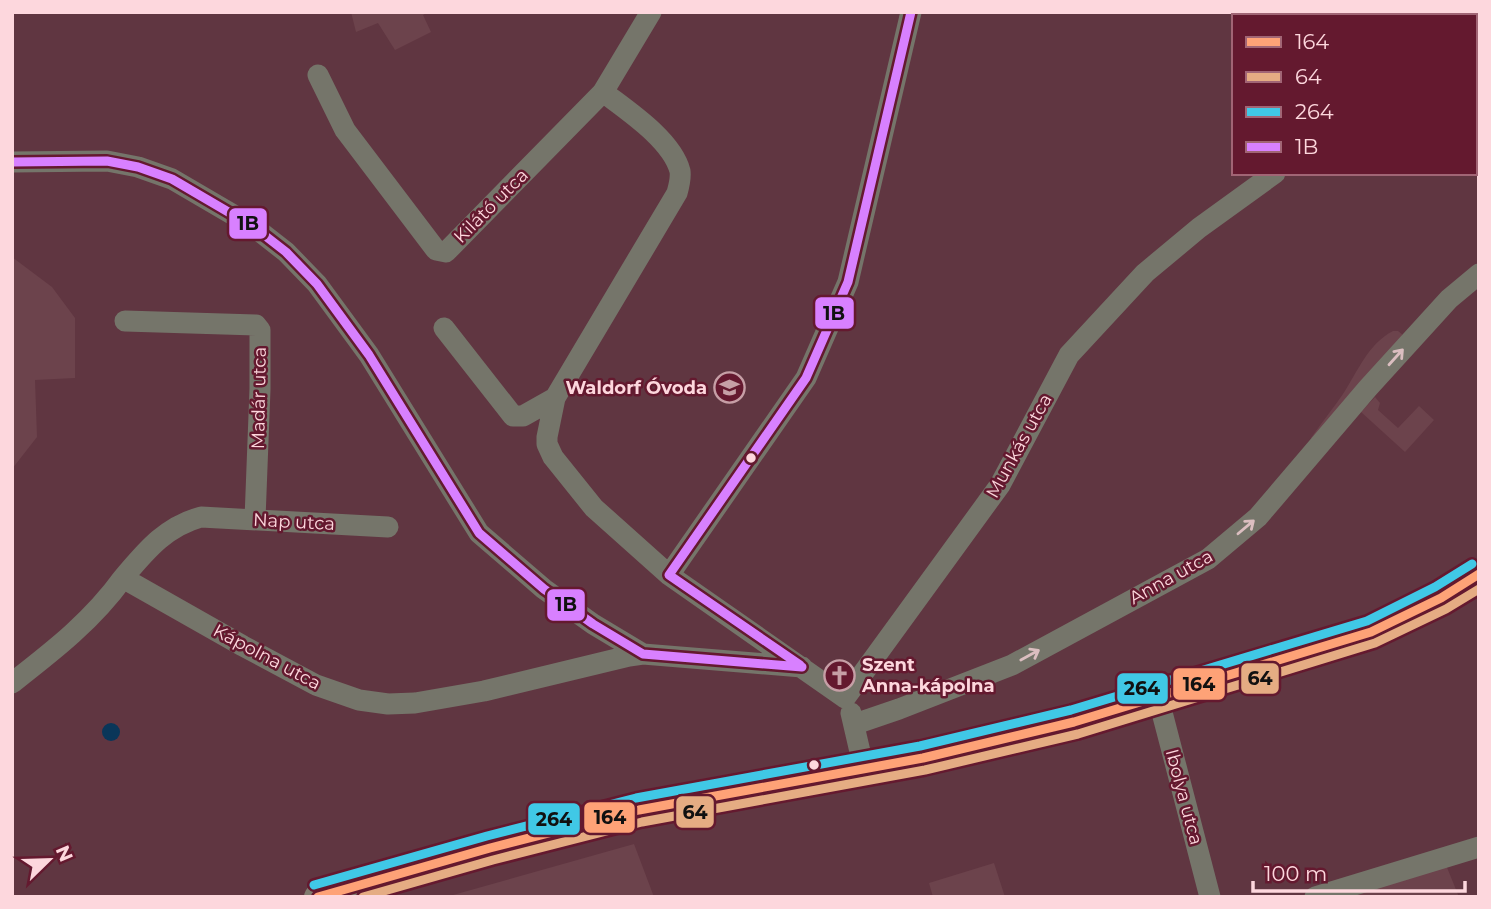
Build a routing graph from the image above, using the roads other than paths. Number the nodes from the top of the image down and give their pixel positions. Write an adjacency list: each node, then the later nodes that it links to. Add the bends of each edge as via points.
1 (651, 12): 4 (street)
2 (911, 12): 14 (street, via 848,282 806,378)
3 (318, 75): 4 (street, Kilátó utca, via 345,130 436,250 446,252)
4 (603, 92): 10 (street, via 653,131 681,174 677,193)
5 (12, 162): 16 (street, via 107,161 138,167 172,179 275,243 317,284 369,355 479,533 544,589)
6 (1272, 175): 20 (street, Munkás utca, via 1145,273 1069,355 1000,485)
7 (1479, 274): 21 (street, Anna utca, one-way to 7, via 1012,664 1208,559 1258,517 1448,299)
8 (125, 321): 11 (street, Madár utca, via 256,325 260,330)
9 (444, 328): 10 (street, via 513,416 523,416)
10 (555, 398): 14 (street, via 547,437 553,457 594,508)
11 (255, 519): 12 (street, Nap utca); 15 (street, Nap utca, via 201,517 187,521 151,546)
12 (388, 527)
13 (1479, 574): 19 (main road, via 1371,632)
14 (669, 575): 17 (street)
15 (123, 578): 16 (street, Kápolna utca, via 316,685 359,700 415,703); 18 (street, via 70,638)
16 (643, 654): 17 (street)
17 (802, 667): 20 (street)
18 (12, 683)
19 (1158, 697): 22 (main road, via 1074,722); 25 (street, Ibolya utca)
20 (845, 698): 21 (street)
21 (855, 724): 22 (street)
22 (864, 769): 24 (main road, via 639,810)
23 (1479, 847): 26 (street)
24 (317, 897)
25 (1210, 897)
26 (1315, 897)

